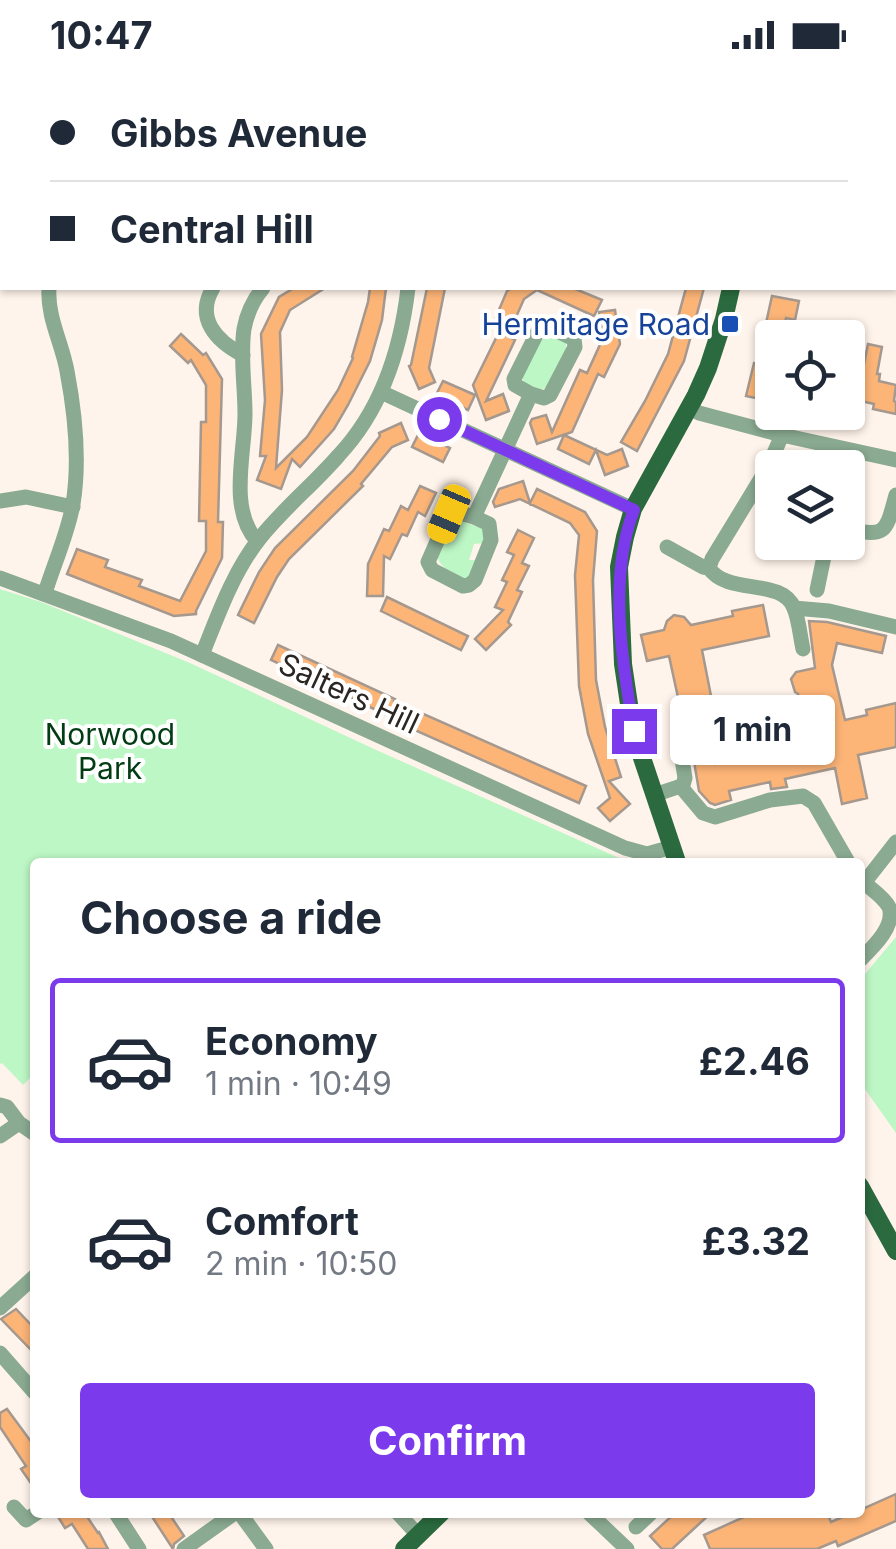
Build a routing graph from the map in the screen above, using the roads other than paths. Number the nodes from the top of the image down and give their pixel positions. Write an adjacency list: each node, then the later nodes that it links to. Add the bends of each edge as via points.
1 (50, 290): 15 (street, via 72,410)
2 (211, 290): 6 (street, via 211,329)
3 (262, 290): 6 (street, via 248,310)
4 (408, 290): 7 (street)
5 (730, 290): 9 (main road)
6 (243, 355): 19 (street, via 240,491)
7 (381, 392): 11 (street); 19 (street, via 348,446)
8 (531, 394): 8 (street, via 550,395 574,338 540,327 514,379); 11 (street)
9 (690, 408): 10 (street); 16 (main road)
10 (782, 435): 12 (street); 22 (street)
11 (506, 450): 16 (street); 17 (street)
12 (896, 460)
13 (896, 495): 18 (street, via 888,525)
14 (0, 501): 15 (street, via 26,497)
15 (73, 507): 25 (street)
16 (634, 510): 32 (main road, via 620,567 623,664)
17 (474, 517): 17 (street, via 490,524 491,540 475,580 463,586 428,562 449,514)
18 (865, 533)
19 (257, 541): 29 (street)
20 (666, 547): 22 (street)
21 (823, 560): 24 (street)
22 (709, 568): 26 (street, via 716,578 785,597)
23 (0, 578): 25 (street, Salters Hill)
24 (817, 590)
25 (45, 593): 29 (street, Salters Hill)
26 (794, 608): 27 (street); 28 (street)
27 (896, 627)
28 (803, 648)
29 (202, 655): 35 (street, Salters Hill)
30 (678, 734): 31 (street)
31 (682, 788): 32 (street); 36 (street, via 714,818 770,800 808,798)
32 (654, 796): 34 (main road)
33 (896, 842): 37 (street)
34 (675, 855): 35 (street, Salters Hill)
35 (649, 858)
36 (846, 858)
37 (865, 878)
38 (865, 883): 39 (street)
39 (892, 903): 40 (street, via 887,928)
40 (865, 954)
41 (0, 1105): 42 (street)
42 (18, 1123): 43 (street); 44 (street)
43 (30, 1131)
44 (0, 1136)
45 (865, 1195): 46 (main road)
46 (896, 1251)
47 (30, 1281): 48 (street)
48 (0, 1308)
49 (0, 1354): 50 (street)
50 (30, 1387)
51 (7, 1502): 52 (street)
52 (30, 1517)
53 (119, 1518): 62 (street)
54 (229, 1518): 63 (street)
55 (243, 1518): 64 (street)
56 (402, 1518): 61 (street)
57 (436, 1518): 61 (main road)
58 (594, 1518): 66 (street)
59 (646, 1518): 60 (street)
60 (636, 1527)
61 (418, 1535): 65 (main road)
62 (139, 1549)
63 (184, 1549)
64 (266, 1549)
65 (404, 1549)
66 (627, 1549)

